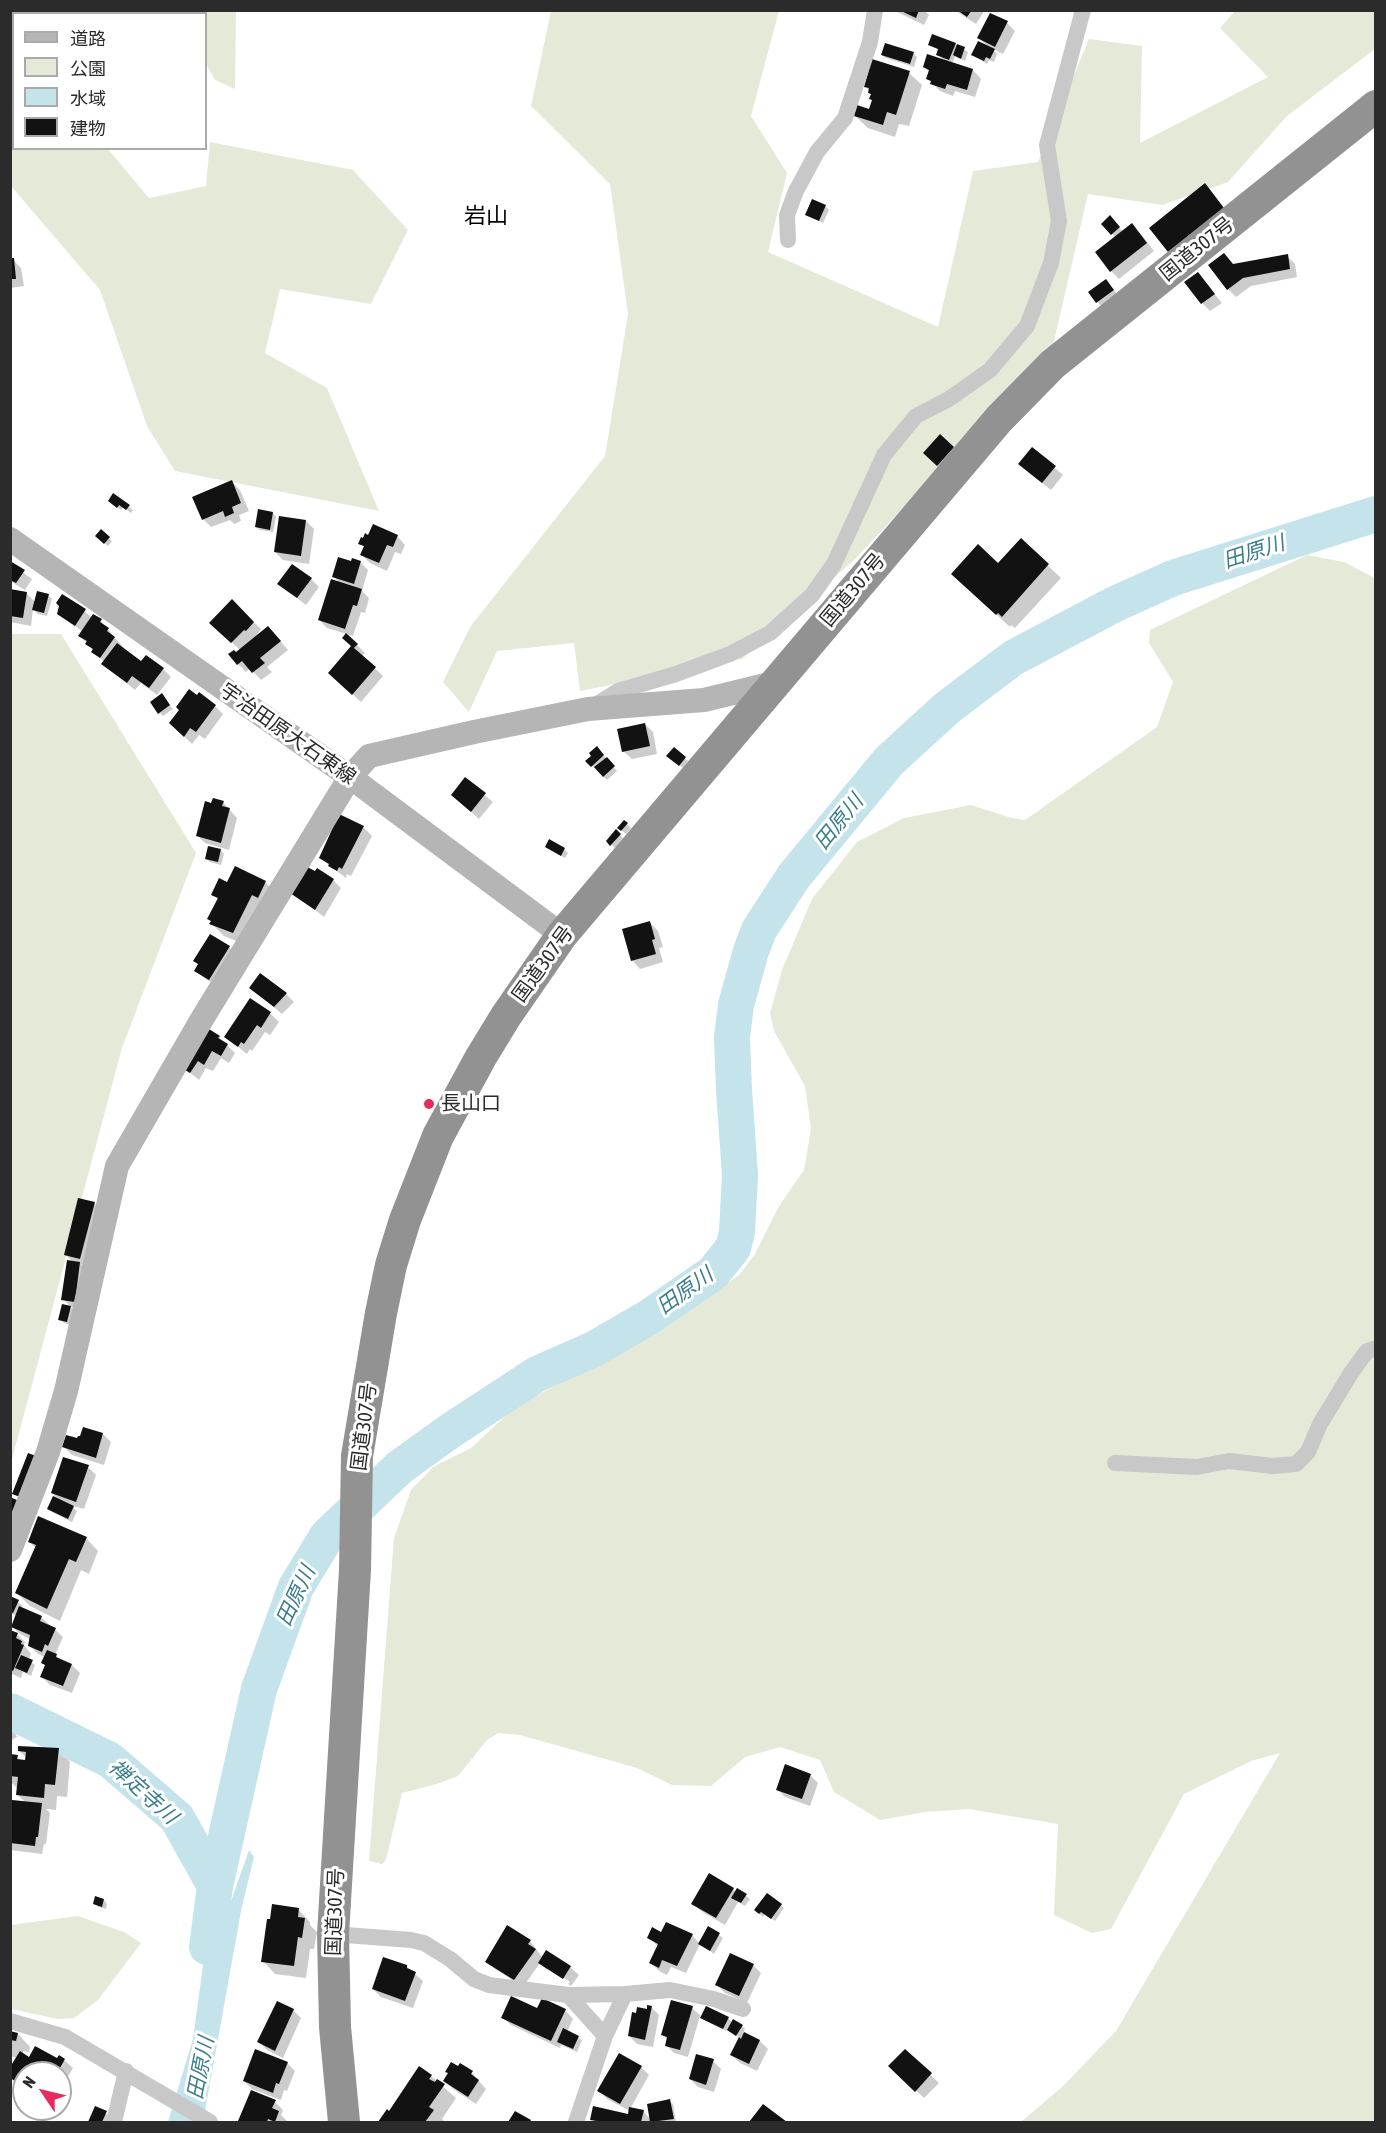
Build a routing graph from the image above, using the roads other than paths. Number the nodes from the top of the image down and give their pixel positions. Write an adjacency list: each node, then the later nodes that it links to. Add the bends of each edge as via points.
1 (875, 10): 4 (street, via 870,42 845,118 817,152 796,191 787,216)
2 (1083, 10): 7 (street, via 1047,145 1059,221 1051,263 1027,326 990,370 916,416 884,455 834,564 812,596 770,633 730,654 618,691)
3 (1376, 106): 6 (highway, 国道307号, via 1053,364 999,419)
4 (788, 240)
5 (10, 539): 8 (street, 宇治田原大石東線)
6 (774, 683): 7 (street, via 704,700); 9 (highway, 国道307号)
7 (588, 709): 8 (street, via 369,756)
8 (350, 777): 9 (street, 宇治田原大石東線); 12 (street, via 117,1166 66,1391 48,1452)
9 (562, 935): 13 (highway, 国道307号, via 506,1016 438,1136 405,1220 383,1303 357,1456 355,1570)
10 (1376, 1348): 11 (street, via 1366,1351 1320,1424 1308,1452 1296,1464 1273,1467 1229,1461 1197,1467)
11 (1114, 1463)
12 (10, 1550)
13 (333, 1934): 15 (street, via 424,1943 474,1979 489,1985); 22 (highway, 国道307号, via 335,2027)
14 (625, 1994): 15 (street); 16 (street, via 670,1990); 18 (street)
15 (568, 1995): 18 (street)
16 (743, 2009)
17 (10, 2021): 19 (street, via 66,2037)
18 (605, 2036): 23 (street)
19 (129, 2073): 20 (street); 21 (street)
20 (114, 2122)
21 (210, 2122)
22 (344, 2122)
23 (576, 2122)

